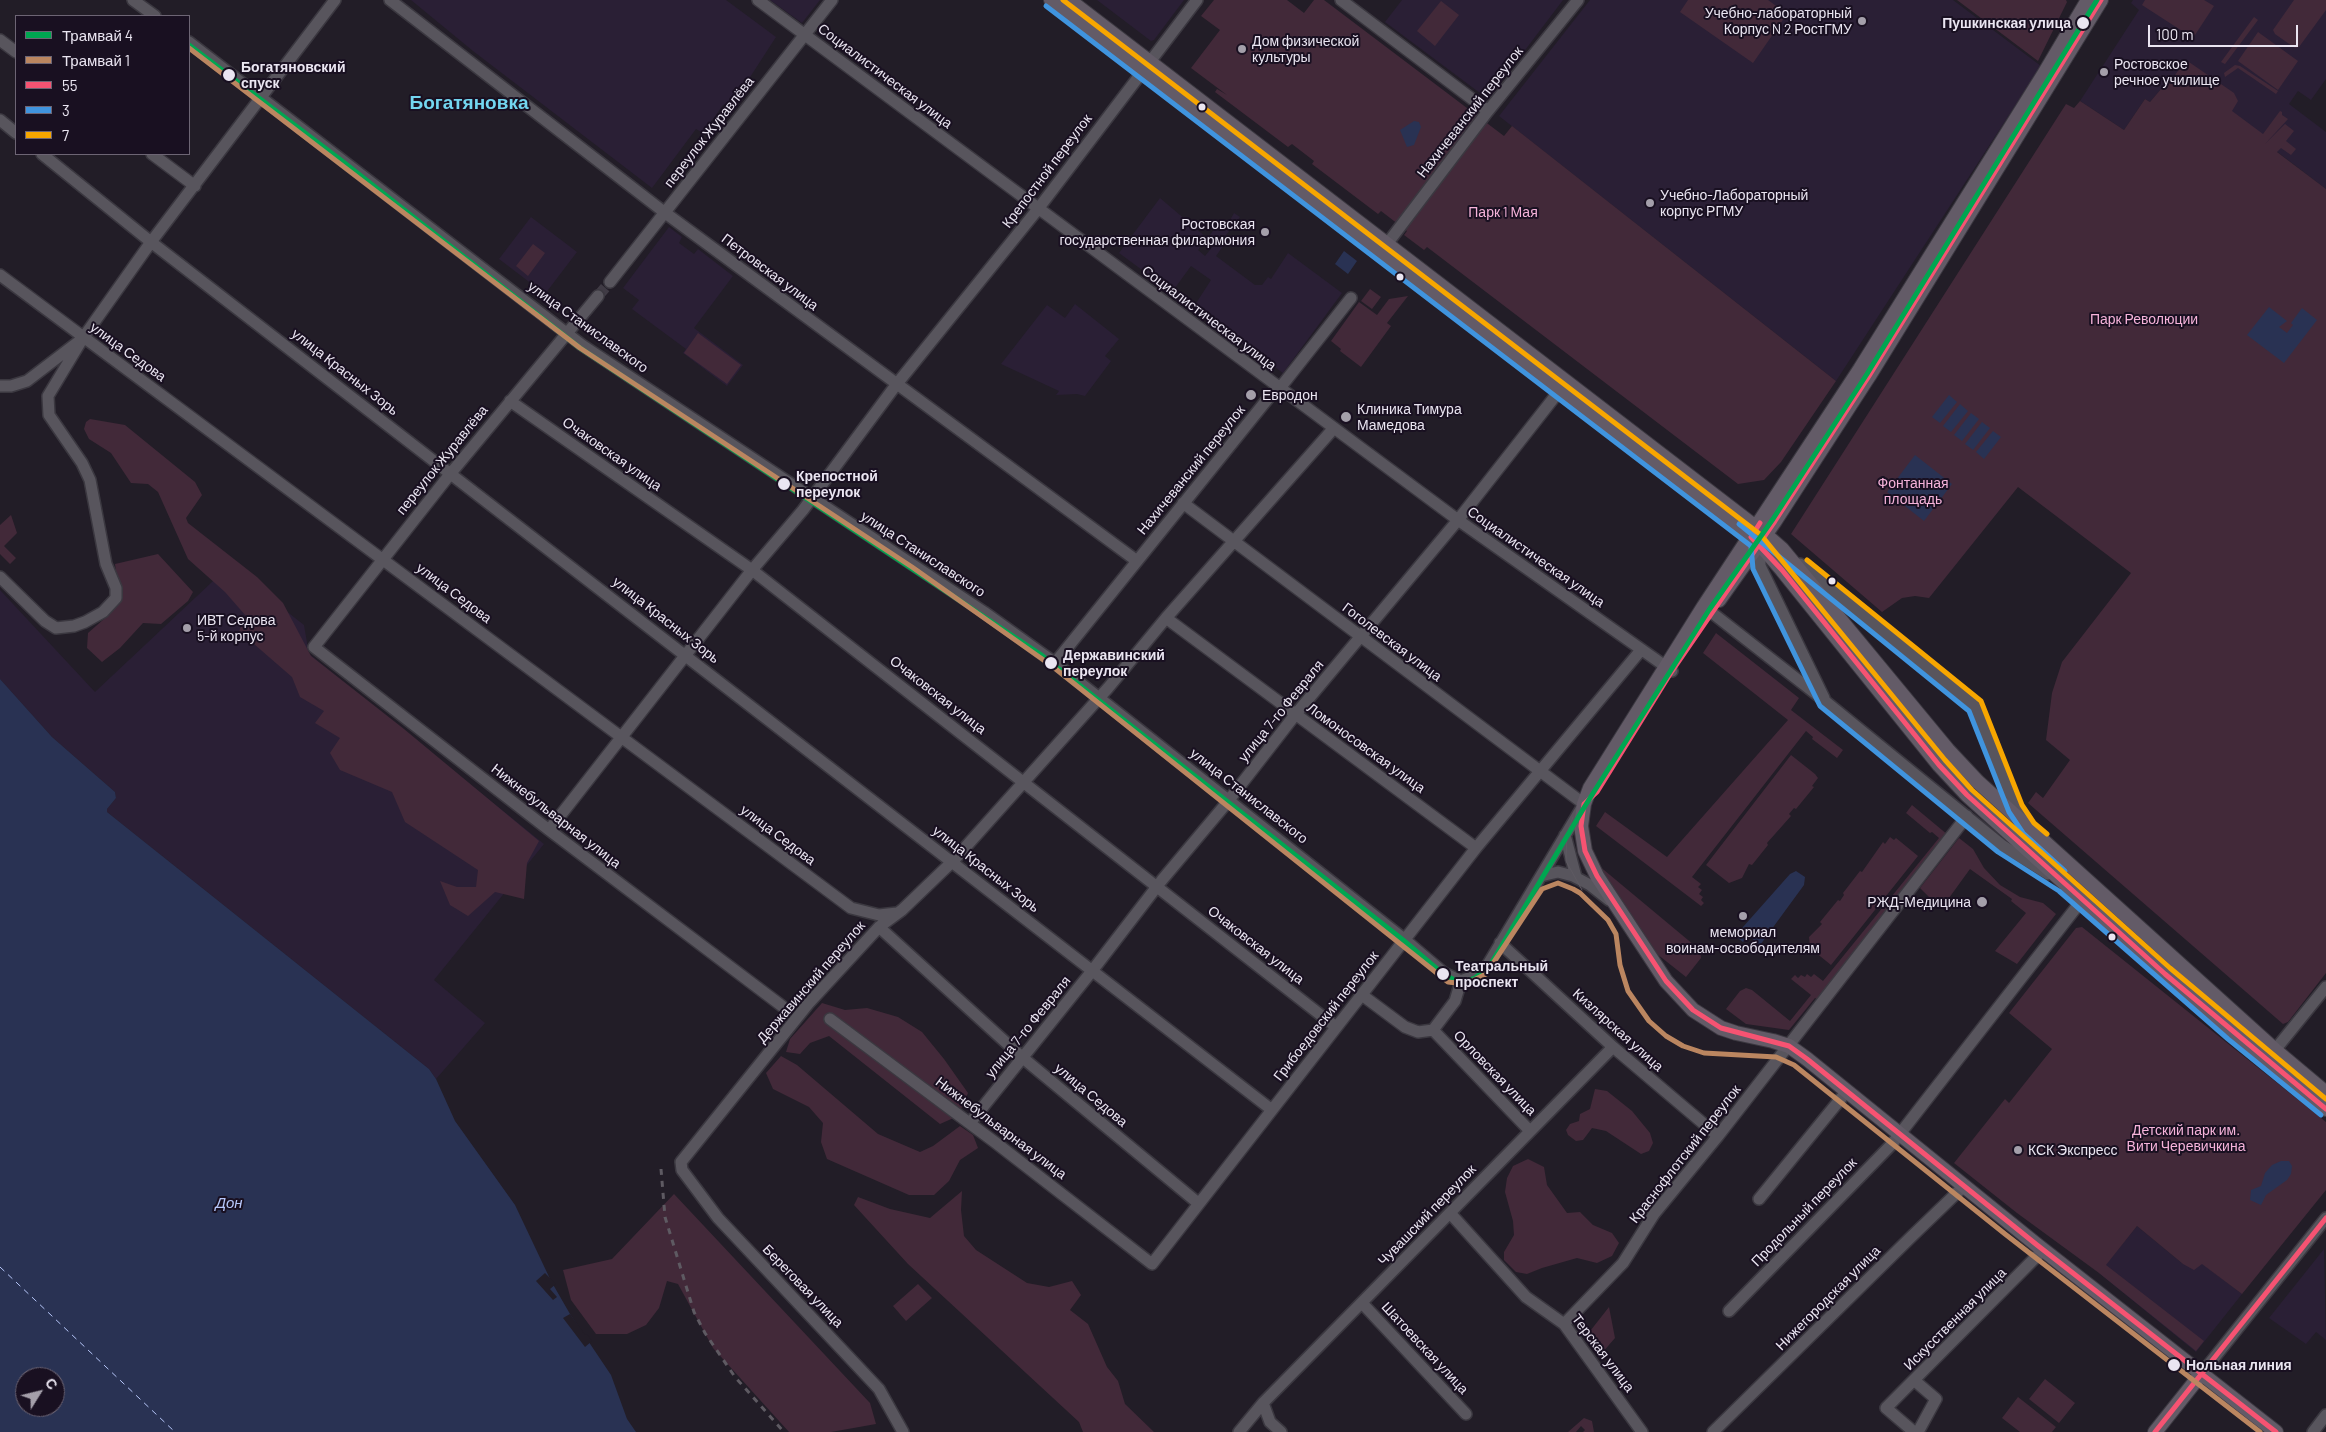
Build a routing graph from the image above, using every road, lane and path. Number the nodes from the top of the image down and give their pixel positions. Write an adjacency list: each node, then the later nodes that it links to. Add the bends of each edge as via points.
1 (133, 0): 13 (street)
2 (335, 0): 19 (street)
3 (390, 0): 27 (street, Петровская улица)
4 (758, 0): 14 (street, Социалистическая улица)
5 (832, 0): 14 (street, переулок Журавлёва)
6 (1051, 0): 18 (main road)
7 (1069, 0): 18 (main road)
8 (1197, 0): 18 (street, Крепостной переулок)
9 (1341, 0): 20 (street)
10 (1578, 0): 20 (street, Нахичеванский переулок)
11 (2088, 0): 46 (main road)
12 (2101, 0): 46 (main road, via 1869,376)
13 (153, 15)
14 (804, 35): 26 (street, Социалистическая улица); 27 (street, переулок Журавлёва)
15 (0, 40): 17 (street)
16 (190, 43): 19 (street, улица Станиславского)
17 (15, 51)
18 (1146, 65): 26 (street, Крепостной переулок); 29 (main road); 39 (main road)
19 (262, 99): 25 (street); 34 (street, улица Станиславского)
20 (1488, 111): 29 (street, Нахичеванский переулок)
21 (0, 120): 22 (street)
22 (15, 132)
23 (43, 155): 28 (street, улица Красных Зорь)
24 (153, 155): 25 (street)
25 (195, 186): 28 (street)
26 (1038, 210): 36 (street, Крепостной переулок); 38 (street, Социалистическая улица)
27 (664, 212): 31 (street, переулок Журавлёва); 36 (street, Петровская улица)
28 (152, 242): 35 (street); 42 (street, улица Красных Зорь)
29 (1387, 244): 46 (main road)
30 (0, 275): 35 (street, улица Седова)
31 (610, 282)
32 (598, 296): 34 (street, переулок Журавлёва)
33 (1351, 298): 38 (street, Нахичеванский переулок)
34 (567, 334): 40 (street, переулок Журавлёва); 43 (street, улица Станиславского)
35 (83, 338): 37 (street, via 27,380); 49 (street, улица Седова); 52 (street, via 52,388 47,405 90,480 106,564 117,593 103,612 74,626 56,628)
36 (896, 385): 43 (street, Крепостной переулок); 50 (street, Петровская улица)
37 (0, 386)
38 (1280, 388): 41 (street, Социалистическая улица); 44 (street, Нахичеванский переулок)
39 (1560, 390): 45 (street, улица 7-го Февраля); 46 (main road)
40 (510, 401): 42 (street, переулок Журавлёва); 51 (street, Очаковская улица)
41 (1334, 428): 45 (street, Социалистическая улица); 47 (street, Державинский переулок)
42 (451, 473): 49 (street, переулок Журавлёва); 58 (street, улица Красных Зорь)
43 (812, 498): 51 (street, Крепостной переулок); 59 (street, улица Станиславского)
44 (1183, 502): 47 (street, Гоголевская улица); 50 (street, Нахичеванский переулок)
45 (1458, 520): 55 (street, улица 7-го Февраля); 57 (street, Социалистическая улица)
46 (1758, 536): 48 (main road); 53 (main road); 60 (main road); 62 (street, via 1760,566); 77 (main road, via 1939,765)
47 (1234, 541): 54 (street, Державинский переулок); 55 (street, Гоголевская улица)
48 (1782, 549): 70 (main road, via 1948,750); 70 (street, via 1975,706 2014,808)
49 (383, 558): 56 (street, переулок Журавлёва); 64 (street, улица Седова)
50 (1137, 561): 59 (street, Нахичеванский переулок)
51 (752, 570): 58 (street, Крепостной переулок); 66 (street, Очаковская улица)
52 (0, 577)
53 (1711, 612): 60 (main road); 62 (street)
54 (1166, 618): 61 (street, Державинский переулок); 63 (street, Ломоносовская улица)
55 (1361, 638): 63 (street, улица 7-го Февраля); 65 (street, Гоголевская улица)
56 (314, 647): 71 (street, Нижнебульварная улица)
57 (1641, 650): 60 (street, Социалистическая улица); 65 (street, Грибоедовский переулок)
58 (685, 654): 64 (street, Крепостной переулок); 74 (street, улица Красных Зорь)
59 (1055, 663): 61 (street, улица Станиславского)
60 (1668, 669): 68 (main road, via 1590,788)
61 (1098, 698): 66 (street, Державинский переулок); 67 (street, улица Станиславского)
62 (1825, 701): 69 (street)
63 (1295, 715): 67 (street, улица 7-го Февраля); 73 (street, Ломоносовская улица)
64 (621, 737): 71 (street, Крепостной переулок); 81 (street, улица Седова, via 851,908 878,915)
65 (1540, 772): 68 (street, Гоголевская улица); 73 (street, Грибоедовский переулок)
66 (1025, 782): 74 (street, Державинский переулок); 78 (street, Очаковская улица)
67 (1229, 800): 78 (street, улица 7-го Февраля); 83 (street, улица Станиславского)
68 (1584, 804): 72 (street); 80 (main road, via 1581,826 1585,851 1596,876)
69 (1967, 816): 77 (street, via 2003,846); 95 (street, Краснофлотский переулок)
70 (2028, 828): 85 (main road)
71 (549, 830): 91 (street, Нижнебульварная улица)
72 (1565, 835): 75 (street); 76 (street)
73 (1476, 848): 83 (street, Грибоедовский переулок)
74 (952, 861): 81 (street, Державинский переулок); 86 (street, улица Красных Зорь)
75 (1541, 876): 76 (street, via 1558,872); 84 (street)
76 (1576, 877): 80 (street)
77 (2064, 885): 79 (main road)
78 (1157, 886): 86 (street, улица 7-го Февраля); 93 (street, Очаковская улица)
79 (2082, 900): 87 (main road); 105 (street, Продольный переулок)
80 (1616, 906): 95 (main road, via 1666,981 1693,1010 1706,1020 1736,1033)
81 (897, 913): 82 (street, Державинский переулок)
82 (879, 928): 98 (street, улица Седова); 107 (street, Державинский переулок, via 808,1004)
83 (1404, 939): 88 (street, улица Станиславского, via 1444,973); 90 (street, Грибоедовский переулок)
84 (1500, 943): 88 (street, via 1482,971); 96 (street, Кизлярская улица)
85 (2182, 966): 87 (street); 97 (main road)
86 (1092, 971): 98 (street, улица 7-го Февраля); 102 (street, улица Красных Зорь)
87 (2170, 979): 101 (main road)
88 (1460, 981): 94 (street, via 1455,1001)
89 (2326, 987): 97 (street)
90 (1362, 994): 93 (street, Грибоедовский переулок); 94 (street, Орловская улица, via 1405,1027 1418,1032)
91 (782, 1006)
92 (830, 1019): 103 (street, Нижнебульварная улица)
93 (1336, 1027): 102 (street, Грибоедовский переулок)
94 (1433, 1030): 104 (street, Орловская улица)
95 (1788, 1046): 99 (main road); 106 (street, Краснофлотский переулок)
96 (1613, 1047): 104 (street, Чувашский переулок); 106 (street, Кизлярская улица)
97 (2276, 1050): 100 (main road)
98 (1023, 1058): 103 (street, улица 7-го Февраля); 110 (street, улица Седова)
99 (1847, 1090): 105 (main road); 109 (street)
100 (2326, 1093)
101 (2326, 1109)
102 (1272, 1110): 110 (street, Грибоедовский переулок)
103 (970, 1123): 114 (street, Нижнебульварная улица)
104 (1530, 1131): 111 (street, Чувашский переулок)
105 (1898, 1133): 108 (main road); 116 (street, Продольный переулок, via 1892,1144)
106 (1718, 1136): 117 (street, Краснофлотский переулок, via 1654,1214 1623,1264)
107 (681, 1162): 123 (street, Береговая улица, via 682,1170 718,1218 879,1388)
108 (1964, 1186): 113 (main road); 127 (street, Нижегородская улица)
109 (1759, 1199)
110 (1198, 1203): 114 (street, Грибоедовский переулок)
111 (1450, 1213): 115 (street, Чувашский переулок); 117 (street, Терская улица, via 1526,1297)
112 (2326, 1218): 118 (street)
113 (2043, 1250): 118 (main road); 119 (street, Искусственная улица)
114 (1152, 1264)
115 (1362, 1303): 120 (street, Чувашский переулок); 121 (street, Шатоевская улица)
116 (1729, 1311)
117 (1564, 1324): 126 (street, Терская улица)
118 (2202, 1373): 130 (main road); 131 (main road)
119 (1915, 1381): 128 (street, Искусственная улица, via 1886,1408); 129 (street, via 1936,1399)
120 (1263, 1403): 124 (street, Чувашский переулок); 125 (street, via 1270,1422)
121 (1466, 1414)
122 (2326, 1415): 132 (street)
123 (903, 1432)
124 (1239, 1432)
125 (1281, 1432)
126 (1642, 1432)
127 (1713, 1432)
128 (1914, 1432)
129 (1918, 1432)
130 (2155, 1432)
131 (2276, 1432)
132 (2313, 1432)

